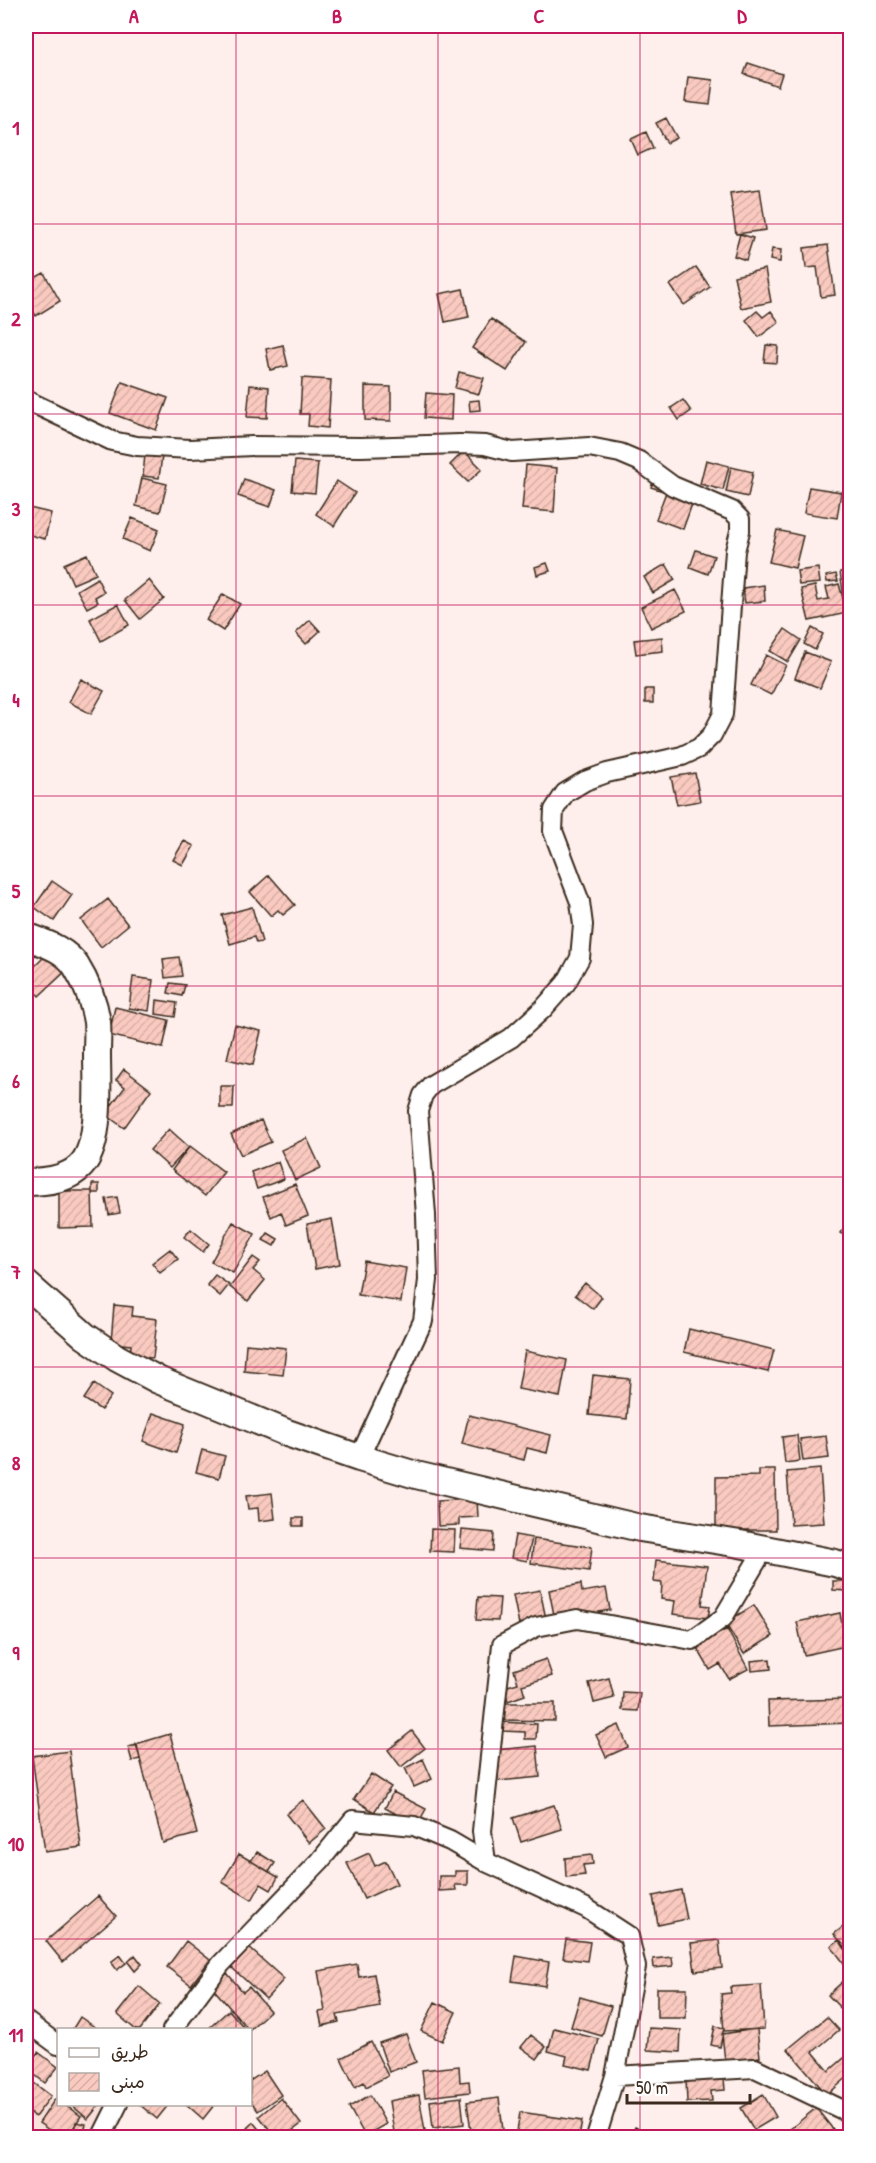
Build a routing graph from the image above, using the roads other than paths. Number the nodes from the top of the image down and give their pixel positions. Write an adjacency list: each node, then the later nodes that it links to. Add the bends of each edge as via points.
1 (26, 400): 5 (street, via 112,441 137,446 190,449 460,444 512,452 589,447 630,457 673,486 732,511 740,519 723,714 712,735 699,748 682,756 607,773 565,793 554,810 553,831 580,902 580,958 566,983 511,1038 431,1085 423,1095 418,1111 428,1280 423,1321)
2 (26, 936): 3 (street, via 52,946 75,964 97,1022 97,1100 93,1139 84,1162 67,1176)
3 (26, 1182)
4 (26, 1284): 5 (street, via 85,1336 158,1380)
5 (360, 1458): 6 (street, via 640,1528)
6 (764, 1549): 7 (street); 8 (street, via 723,1618 692,1640 577,1618 536,1627 502,1645 482,1832)
7 (850, 1568)
8 (486, 1862): 10 (street, via 450,1840 414,1826 353,1820 320,1861 221,1964); 12 (street, via 586,1908 629,1936 636,1966)
9 (26, 2021): 11 (street)
10 (173, 2028)
11 (57, 2044)
12 (615, 2076): 14 (street, via 755,2068 843,2110); 16 (street)
13 (117, 2106): 15 (street)
14 (850, 2117)
15 (101, 2138)
16 (596, 2138)

